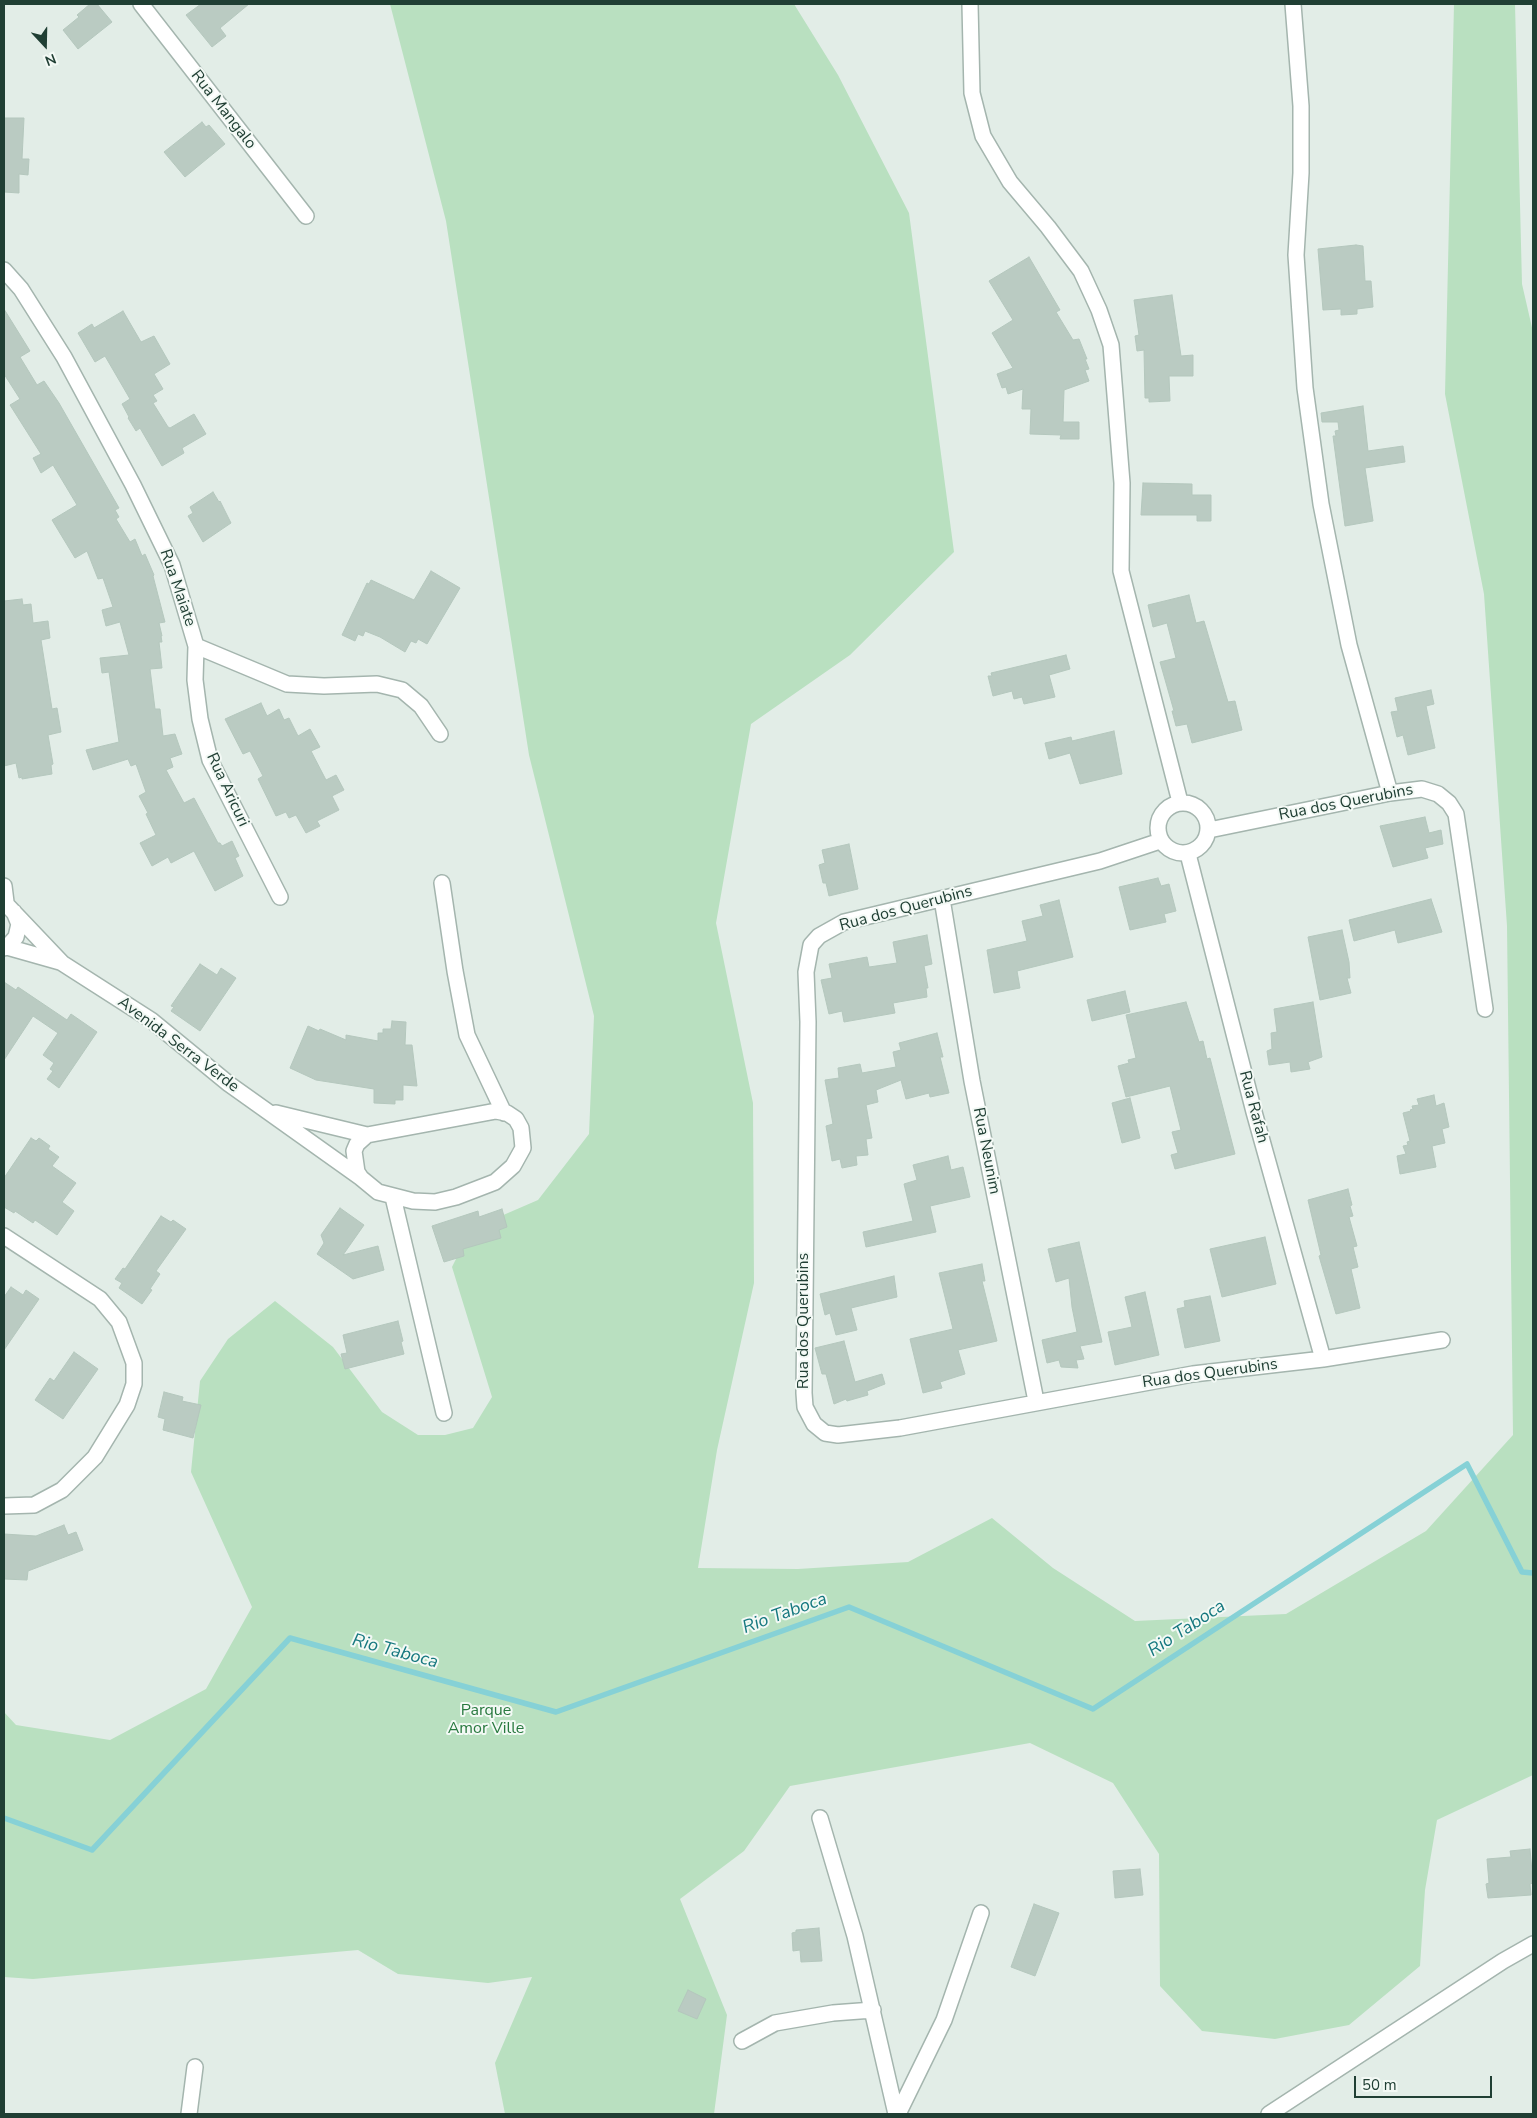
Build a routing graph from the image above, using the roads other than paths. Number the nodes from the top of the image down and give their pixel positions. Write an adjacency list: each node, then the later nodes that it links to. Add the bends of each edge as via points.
1 (141, 4): 4 (street, Rua Mangalo)
2 (970, 4): 9 (street, via 972,93 983,136 1010,182 1081,270 1111,345 1122,483 1121,571)
3 (1293, 4): 8 (street, via 1301,106 1296,255 1305,388 1321,504 1349,645)
4 (306, 216)
5 (4, 270): 6 (street, Rua Maiate, via 21,289 64,357 133,485 172,565)
6 (196, 646): 7 (street, Rua Maiate, via 287,684 377,684 402,690 421,706); 15 (street, Rua Aricuri, via 195,680 210,760)
7 (440, 734)
8 (1390, 793): 10 (street, Rua dos Querubins); 20 (street, Rua dos Querubins, via 1422,789 1438,794 1456,814)
9 (1180, 802): 10 (street, via 1194,805 1206,815); 11 (street, via 1168,807 1159,817)
10 (1209, 830): 12 (street, via 1203,845)
11 (1160, 841): 12 (street, via 1172,852); 16 (street, Rua dos Querubins, via 1100,861)
12 (1188, 854): 28 (street, Rua Rafah, via 1254,1112)
13 (442, 883): 22 (street, via 467,1035)
14 (4, 886): 17 (street)
15 (280, 897)
16 (942, 899): 29 (street, Rua Neunim, via 972,1081); 29 (street, Rua dos Querubins, via 844,922 819,936 811,945 806,972 805,1407 814,1424 825,1433 838,1435 900,1428)
17 (8, 905): 18 (street, via 19,924 16,937); 19 (street)
18 (6, 947): 19 (street)
19 (62, 963): 21 (street, Avenida Serra Verde, via 151,1020 228,1084)
20 (1485, 1009)
21 (269, 1111): 23 (street); 24 (street, Avenida Serra Verde)
22 (504, 1113): 23 (street, via 496,1111); 25 (street, Avenida Serra Verde, via 516,1119 521,1128 523,1148 514,1166 495,1182 435,1202)
23 (367, 1135): 24 (street, via 354,1151)
24 (361, 1178): 25 (street, Avenida Serra Verde, via 378,1192)
25 (393, 1197): 30 (street)
26 (4, 1236): 31 (street, via 100,1299 119,1322 134,1362 134,1384 127,1404 95,1458 62,1490 34,1505)
27 (1442, 1340): 28 (street, Rua dos Querubins)
28 (1324, 1359): 29 (street, Rua dos Querubins, via 1193,1374)
29 (1036, 1402)
30 (444, 1413)
31 (4, 1506)
32 (820, 1818): 35 (street, via 853,1927)
33 (981, 1913): 39 (street, via 944,2020)
34 (1533, 1944): 40 (street)
35 (873, 2010): 36 (street, via 775,2023); 39 (street)
36 (742, 2041)
37 (195, 2067): 38 (street)
38 (189, 2114)
39 (897, 2114)
40 (1270, 2114)

